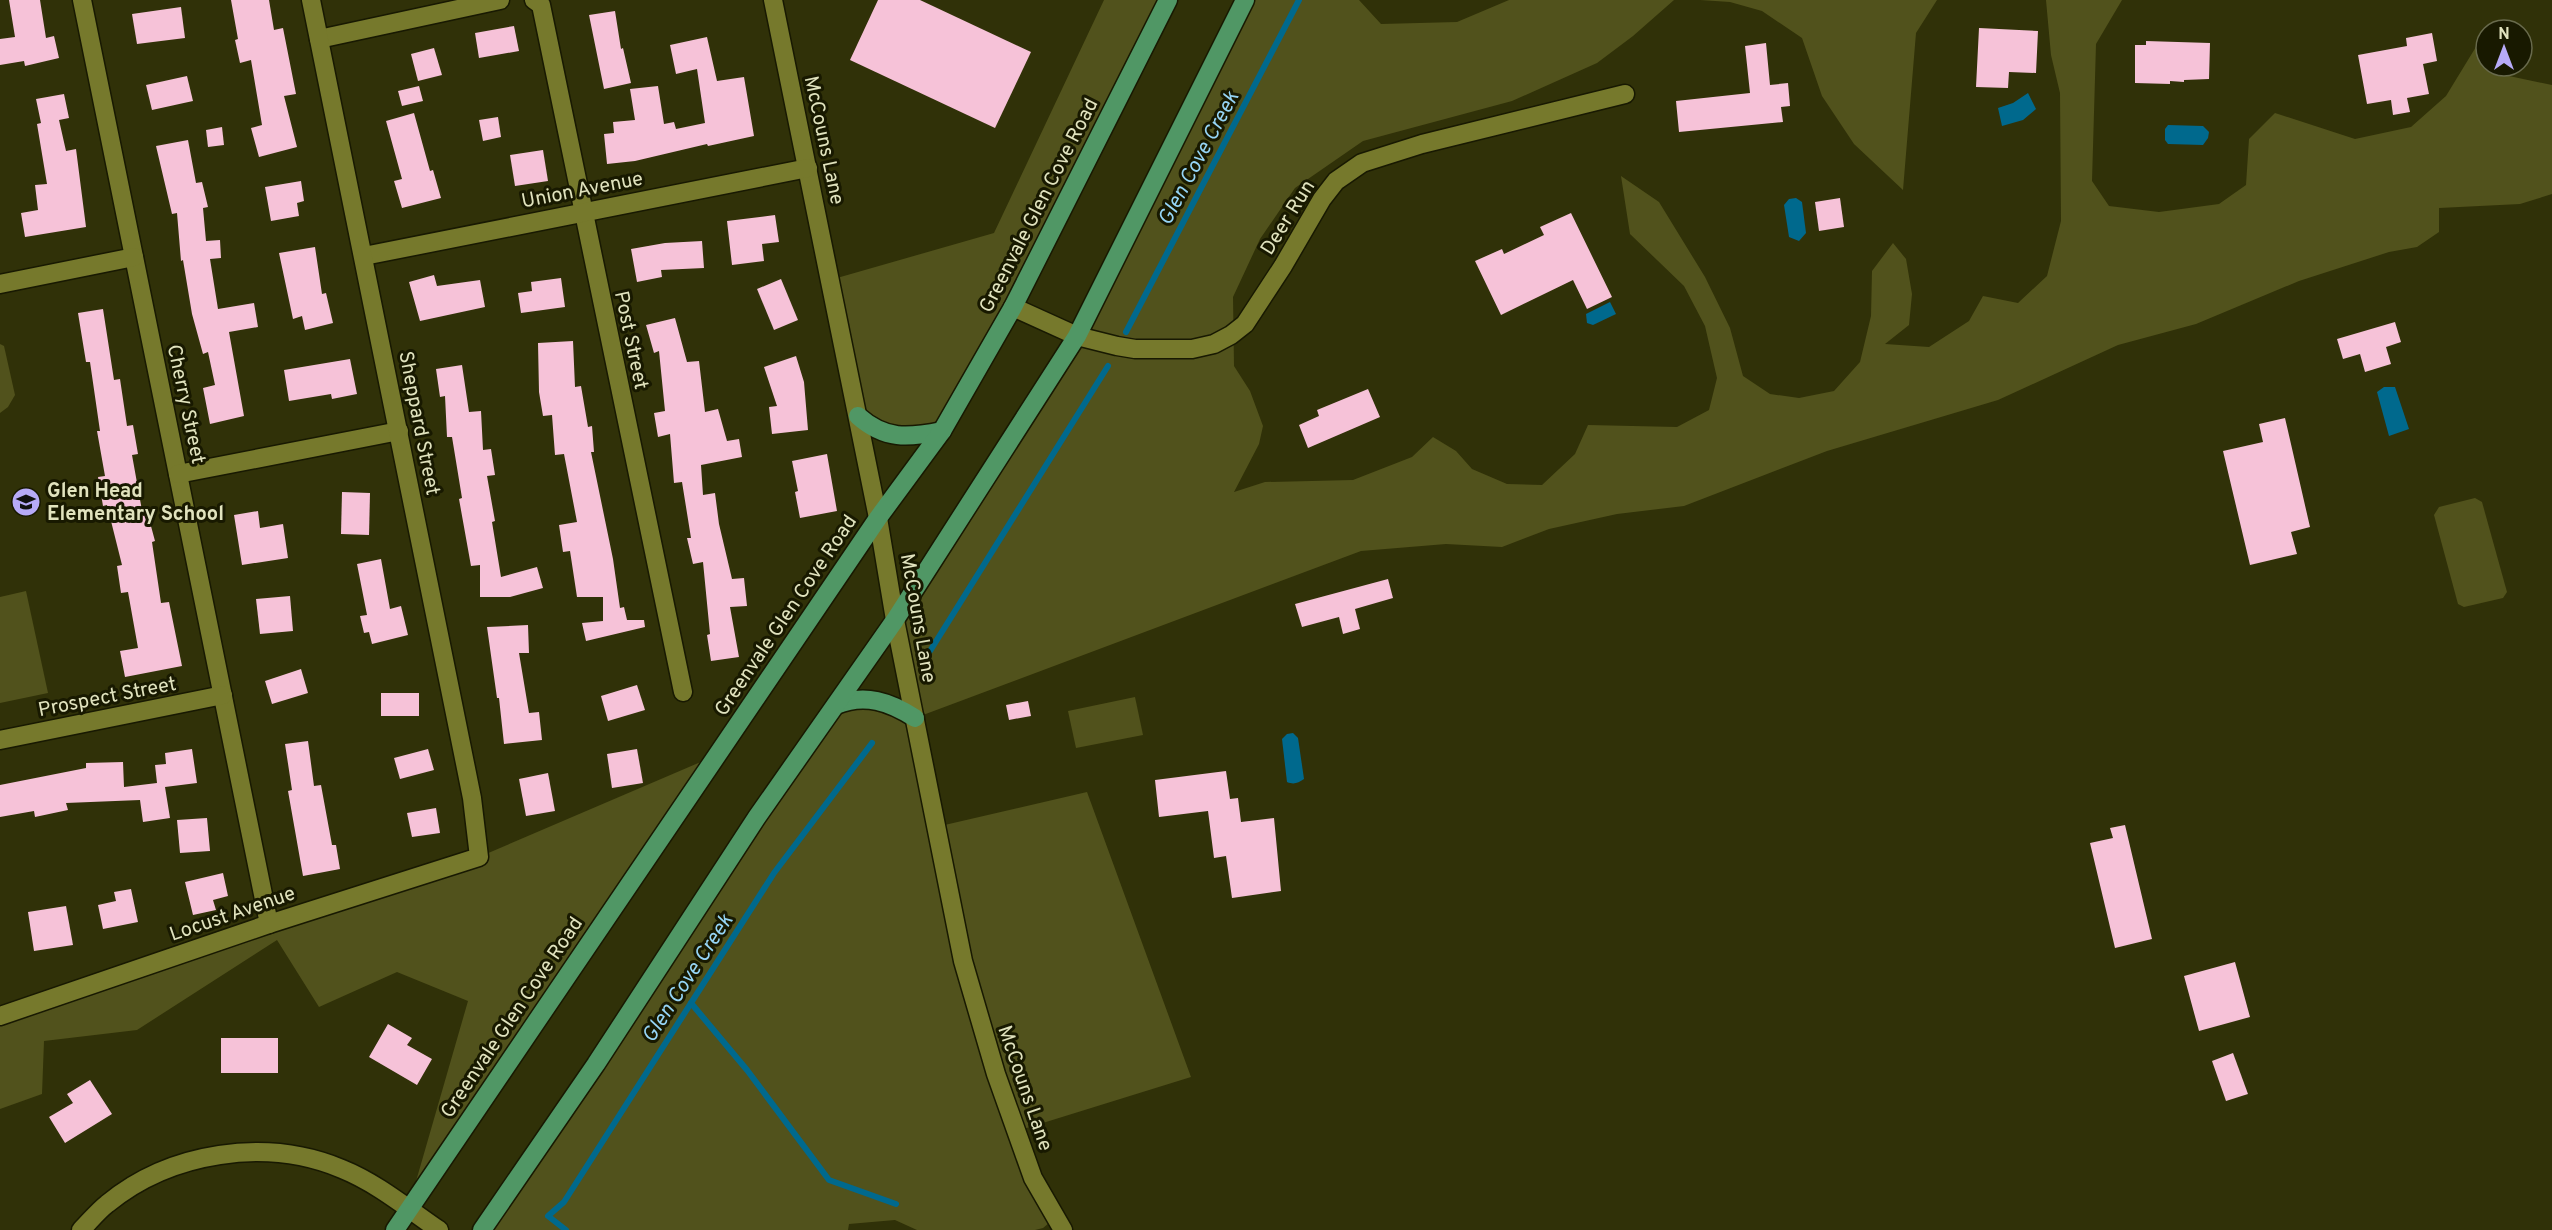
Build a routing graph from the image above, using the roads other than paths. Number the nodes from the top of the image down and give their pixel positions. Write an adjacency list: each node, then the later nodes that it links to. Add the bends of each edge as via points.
1 (82, 0): 13 (street, Cherry Street)
2 (311, 0): 8 (street, Sheppard Street)
3 (500, 0): 8 (street)
4 (534, 0): 11 (street, Post Street, via 541,5)
5 (773, 0): 10 (street, McCouns Lane)
6 (1168, 0): 15 (main road, Greenvale Glen Cove Road)
7 (1245, 0): 16 (main road)
8 (320, 39): 12 (street, Sheppard Street)
9 (1626, 94): 16 (street, Deer Run, via 1422,144 1362,163 1336,181 1322,199 1245,324 1214,344 1192,349 1135,349)
10 (808, 168): 11 (street, Union Avenue); 17 (street, McCouns Lane)
11 (582, 212): 12 (street, Union Avenue); 23 (street, Post Street)
12 (364, 256): 18 (street, Sheppard Street)
13 (134, 257): 14 (street); 20 (street, Cherry Street)
14 (0, 284)
15 (1013, 307): 16 (street, Deer Run); 19 (main road, Greenvale Glen Cove Road)
16 (1077, 336): 22 (main road)
17 (858, 416): 19 (main road, via 879,432 892,435); 21 (street, McCouns Lane)
18 (399, 431): 20 (street); 28 (street, Sheppard Street, via 472,798)
19 (942, 431): 21 (main road, Greenvale Glen Cove Road)
20 (178, 474): 24 (street, Cherry Street)
21 (878, 518): 22 (street, McCouns Lane); 31 (main road, Greenvale Glen Cove Road)
22 (895, 620): 25 (main road); 26 (street, McCouns Lane)
23 (683, 692)
24 (223, 695): 27 (street, Prospect Street); 29 (street, Cherry Street)
25 (836, 705): 26 (main road, via 847,700 875,699); 35 (main road)
26 (915, 718): 36 (street, McCouns Lane, via 965,969 996,1074 1033,1178)
27 (0, 740)
28 (479, 857): 29 (street, Locust Avenue)
29 (269, 924): 30 (street, Locust Avenue)
30 (0, 1016)
31 (408, 1209): 32 (street, via 367,1181 315,1160 276,1153 229,1153 186,1162 150,1176 107,1203); 33 (main road, Greenvale Glen Cove Road); 34 (street)
32 (81, 1230)
33 (395, 1230)
34 (439, 1230)
35 (482, 1230)
36 (1063, 1230)

